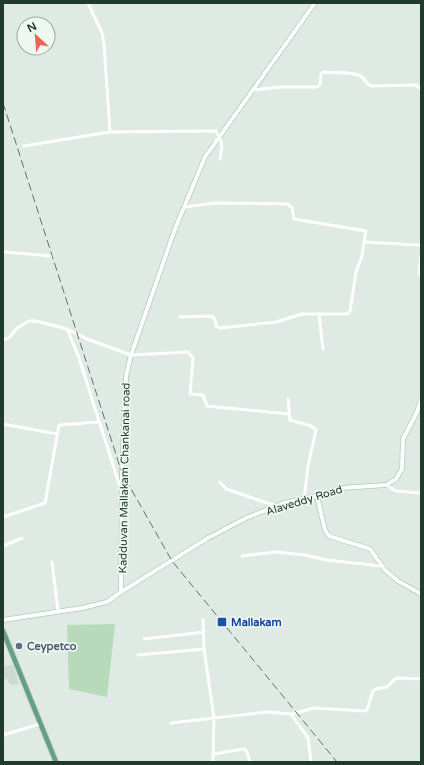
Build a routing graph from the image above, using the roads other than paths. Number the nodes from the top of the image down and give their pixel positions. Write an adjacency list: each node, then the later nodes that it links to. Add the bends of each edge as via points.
1 (88, 3): 5 (street, via 102,33 104,44)
2 (315, 3): 4 (main road, Kadduvan Mallakam Chankanai road)
3 (421, 89): 4 (street, via 416,85 371,86 356,74 323,72 320,85 317,87)
4 (252, 90): 6 (main road, Kadduvan Mallakam Chankanai road)
5 (110, 132): 6 (street, via 216,131); 7 (street)
6 (217, 137): 8 (street, via 222,142); 9 (main road, Kadduvan Mallakam Chankanai road, via 205,157)
7 (24, 146)
8 (220, 159)
9 (184, 207): 10 (street, via 215,203 288,204 292,208 294,219 366,231); 21 (main road, Kadduvan Mallakam Chankanai road)
10 (364, 242): 11 (street); 16 (street, via 350,311 339,315)
11 (421, 246)
12 (3, 252): 13 (street)
13 (52, 256)
14 (421, 256): 15 (street)
15 (421, 275)
16 (319, 314): 17 (street, via 302,314 276,322 220,328 216,326 216,320 212,316); 20 (street)
17 (180, 317)
18 (67, 329): 19 (street, via 29,321); 21 (street); 25 (street)
19 (3, 340)
20 (323, 349)
21 (131, 355): 24 (street, via 188,352 193,358 190,394 203,395 207,406); 30 (main road, Kadduvan Mallakam Chankanai road, via 126,376)
22 (288, 399): 24 (street)
23 (421, 400): 29 (main road, via 402,442 402,469 396,479)
24 (289, 414): 33 (street, via 292,422 311,426 316,430)
25 (99, 422): 27 (street, via 62,424 59,425); 30 (street)
26 (3, 424): 27 (street)
27 (57, 434): 35 (street, via 45,503)
28 (220, 482): 34 (street, via 226,489)
29 (386, 485): 31 (street, via 396,491); 32 (main road, Alaveddy Road, via 341,488)
30 (122, 493): 41 (main road, Kadduvan Mallakam Chankanai road)
31 (421, 493)
32 (317, 496): 33 (main road, Alaveddy Road); 40 (main road, via 325,530 329,536 370,549)
33 (304, 499): 34 (main road, Alaveddy Road)
34 (276, 506): 41 (main road, Alaveddy Road, via 208,538)
35 (3, 517)
36 (22, 538): 37 (street)
37 (3, 546)
38 (242, 556): 40 (street, via 276,552)
39 (52, 562): 43 (street)
40 (381, 566): 42 (main road, via 398,581)
41 (122, 592): 43 (main road, via 107,602)
42 (421, 594)
43 (58, 610): 44 (main road)
44 (3, 620)
45 (203, 620): 47 (street)
46 (3, 631): 55 (main road)
47 (204, 632): 48 (street); 49 (street)
48 (144, 639)
49 (204, 649): 50 (street); 53 (street)
50 (138, 655)
51 (421, 679): 52 (street, via 399,678 387,687 376,689 367,710 314,708)
52 (291, 714): 53 (street, via 266,712); 61 (street, via 308,738)
53 (214, 718): 54 (street); 57 (street)
54 (171, 723)
55 (40, 724): 56 (street); 58 (main road)
56 (3, 735)
57 (213, 754): 59 (street); 60 (street, via 244,749)
58 (56, 762)
59 (213, 762)
60 (250, 762)
61 (312, 762)

